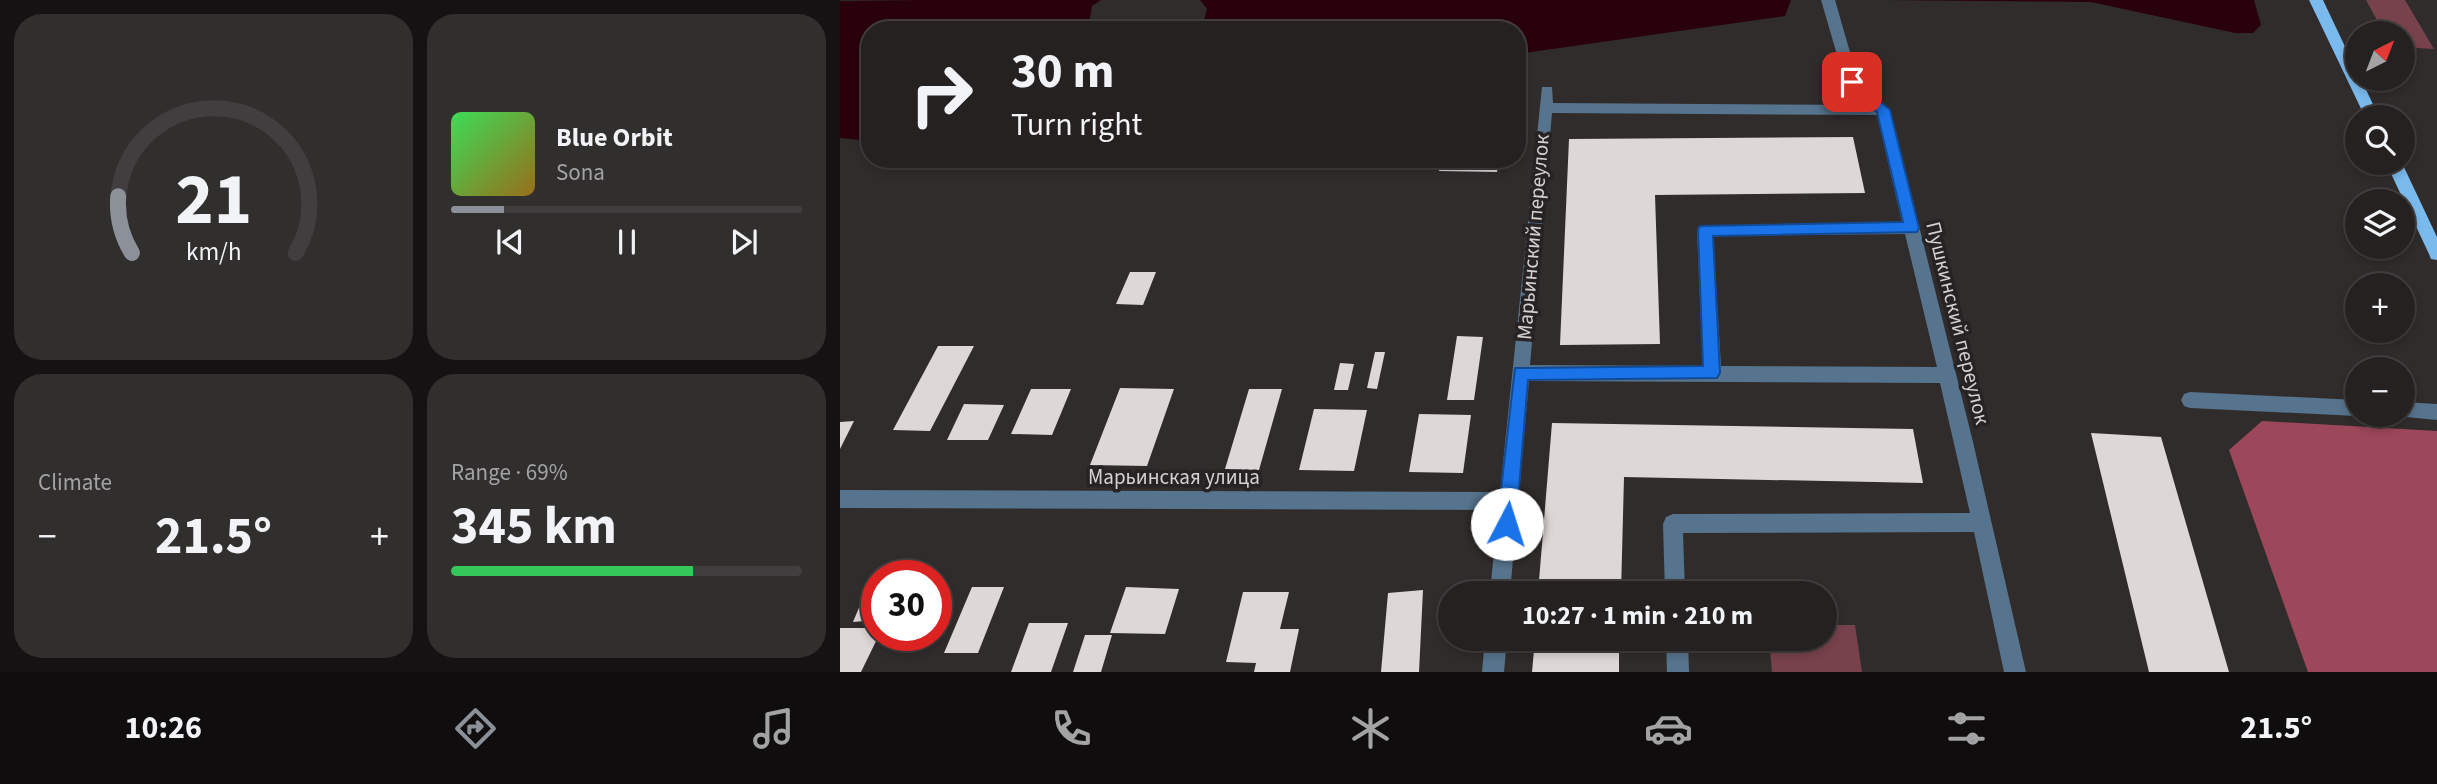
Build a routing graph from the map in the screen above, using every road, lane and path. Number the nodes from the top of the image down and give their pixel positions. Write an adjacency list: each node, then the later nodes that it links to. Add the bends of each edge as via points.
1 (1828, 0): 4 (street, via 1852,82)
2 (2316, 0): 3 (main road)
3 (2366, 105)
4 (1883, 110): 6 (street, Пушкинский переулок); 8 (street, Марьинский переулок, via 1546,99)
5 (2400, 175): 7 (main road)
6 (1912, 228): 9 (street, via 1705,230); 10 (street, Пушкинский переулок)
7 (2437, 254)
8 (1521, 373): 9 (street); 16 (street, Марьинский переулок)
9 (1712, 373): 10 (street)
10 (1947, 374): 17 (street, Пушкинский переулок)
11 (2190, 400): 12 (street)
12 (2345, 407)
13 (2415, 410): 14 (street)
14 (2437, 411)
15 (840, 499): 16 (street, Марьинская улица)
16 (1509, 501): 18 (street, Марьинский переулок)
17 (1981, 522): 19 (street, via 1673,524); 24 (street, Пушкинский переулок)
18 (1501, 581)
19 (1675, 581)
20 (1495, 651): 22 (street)
21 (1677, 651): 23 (street)
22 (1493, 672)
23 (1678, 672)
24 (2015, 672)

